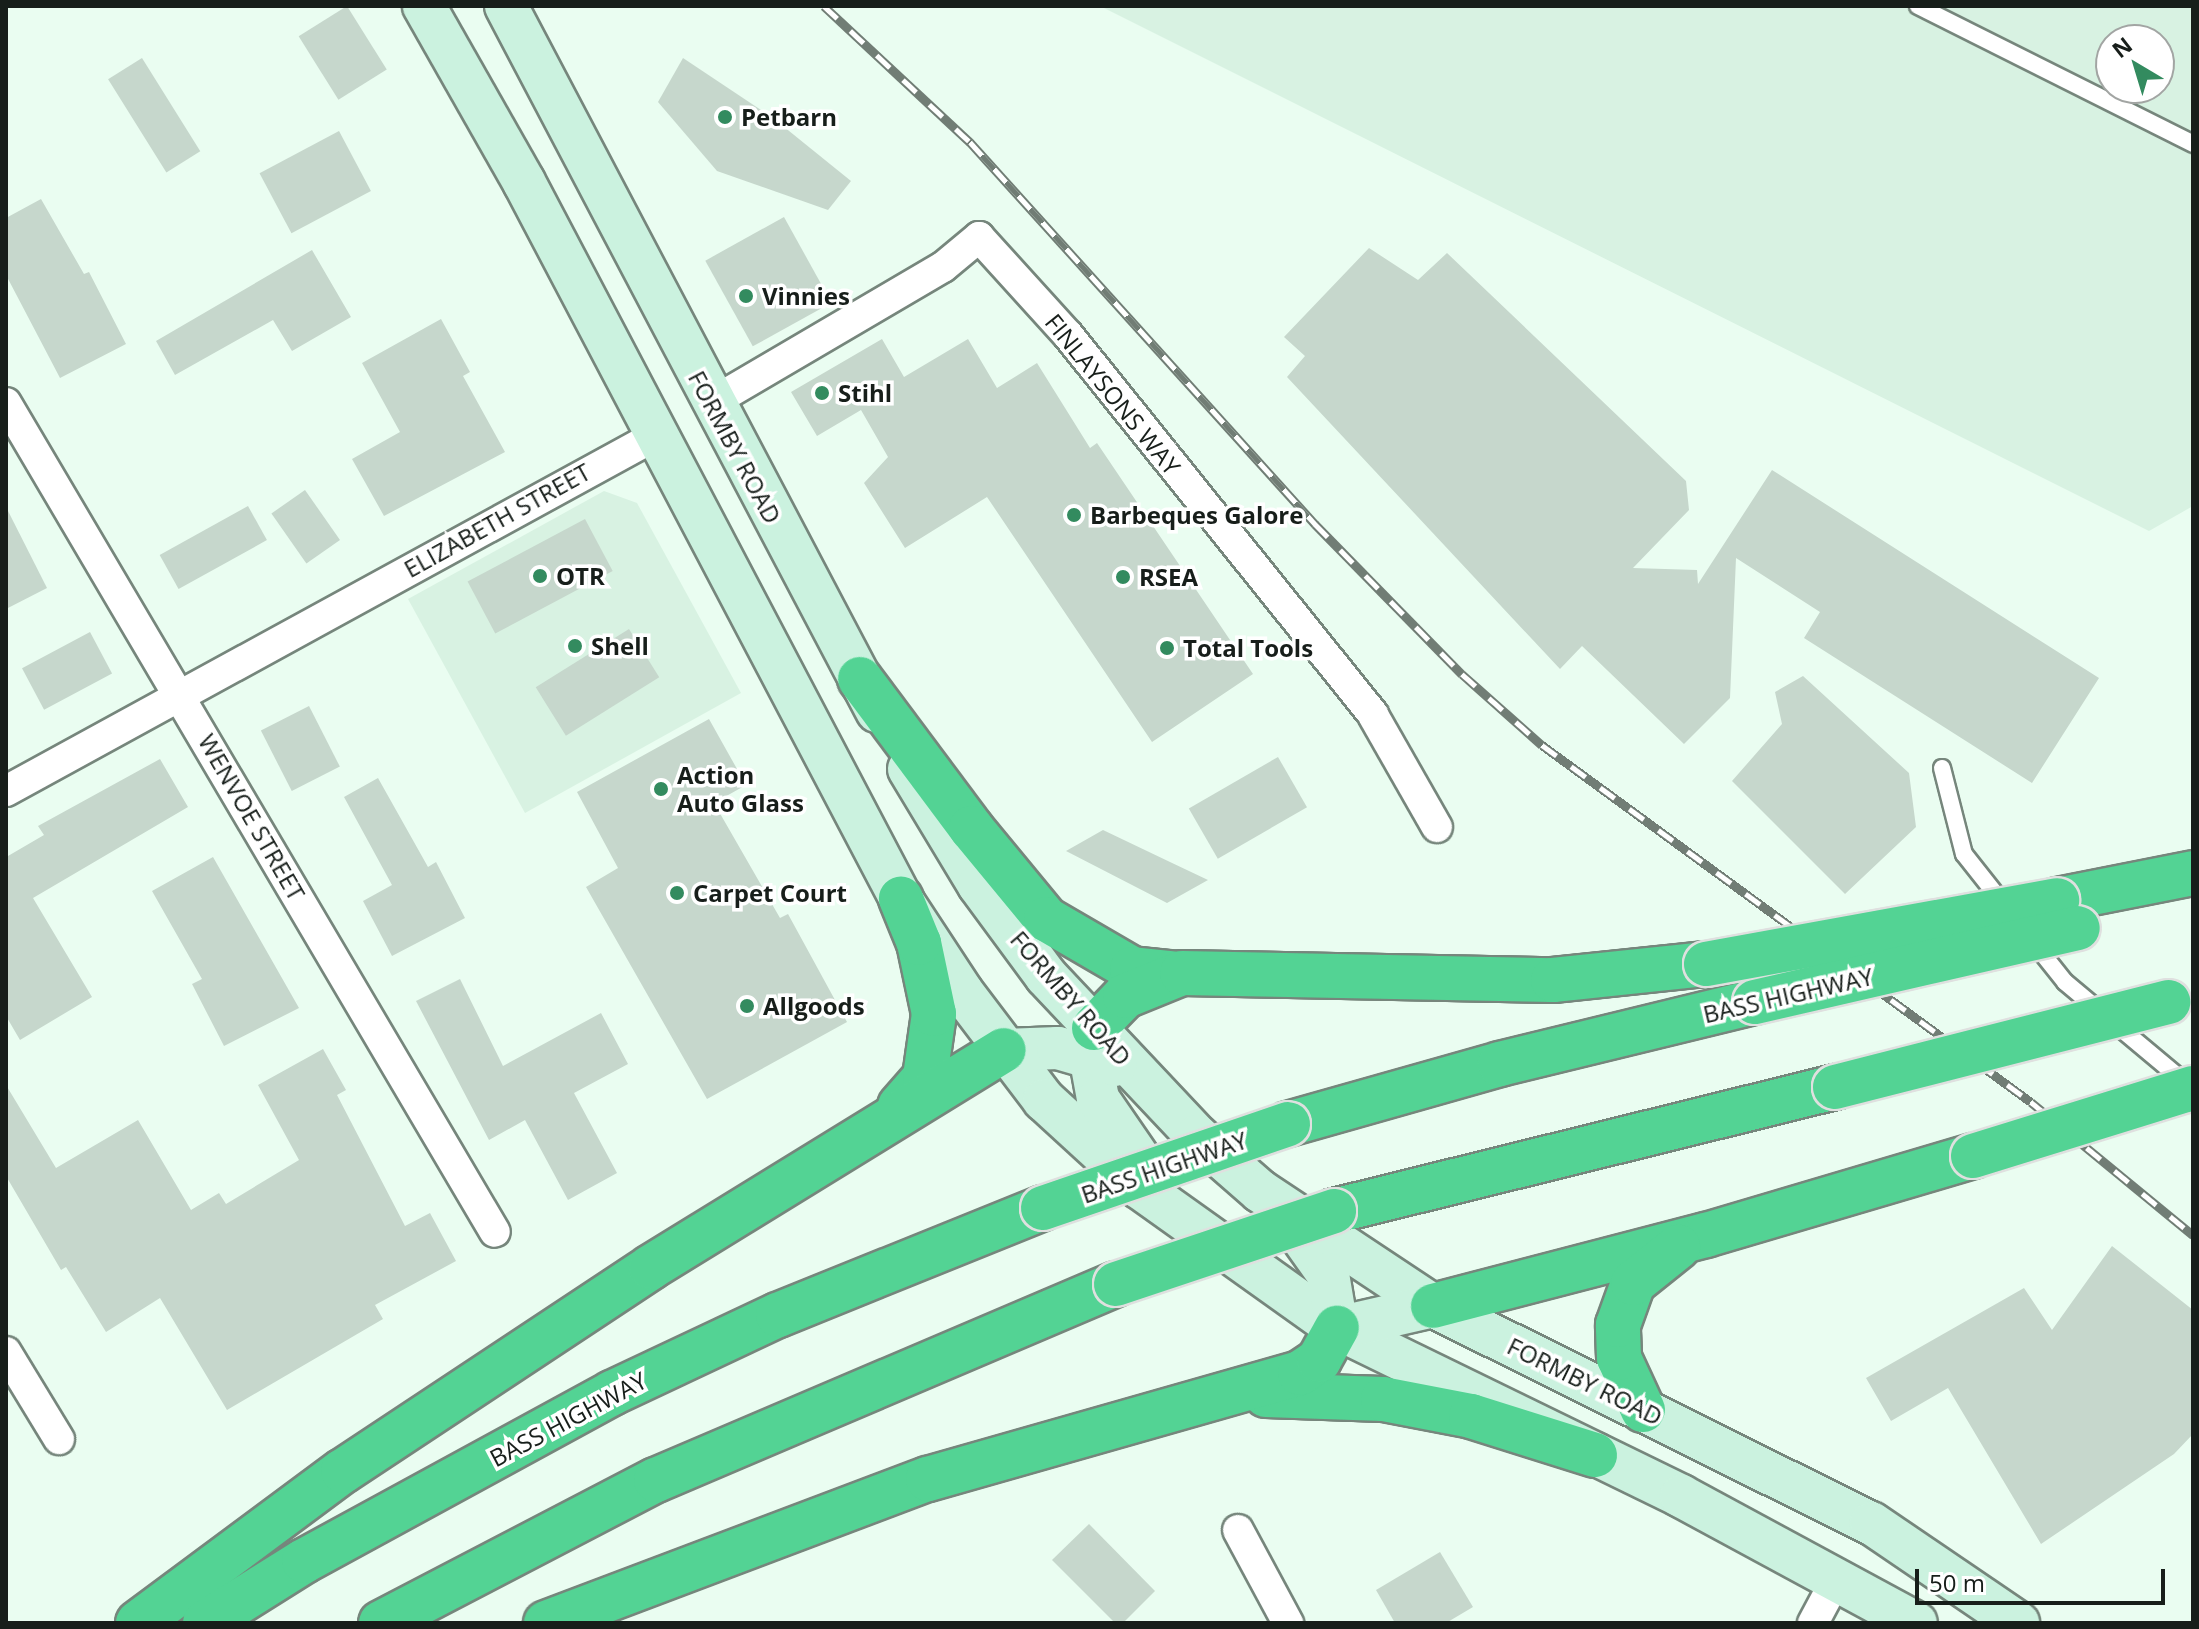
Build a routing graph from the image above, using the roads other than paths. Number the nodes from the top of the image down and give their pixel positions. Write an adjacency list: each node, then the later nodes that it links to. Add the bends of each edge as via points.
1 (424, 6): 8 (main road, via 524,182)
2 (506, 6): 6 (main road, FORMBY ROAD)
3 (1918, 6): 4 (lane)
4 (2193, 144)
5 (979, 237): 6 (street, ELIZABETH STREET, via 943,267 728,393); 13 (street, FINLAYSONS WAY, via 1068,335 1373,715)
6 (709, 399): 8 (main road, ELIZABETH STREET); 9 (main road, FORMBY ROAD)
7 (6, 403): 10 (street, WENVOE STREET)
8 (655, 436): 10 (street, ELIZABETH STREET); 16 (main road)
9 (860, 679): 18 (highway, via 1046,919 1132,969); 20 (main road, FORMBY ROAD, via 979,885)
10 (180, 694): 12 (street, ELIZABETH STREET); 26 (street, WENVOE STREET)
11 (1942, 768): 22 (lane, via 1964,854 2065,982)
12 (6, 791)
13 (1437, 827)
14 (2193, 873): 17 (highway)
15 (2193, 898): 17 (highway, BASS HIGHWAY)
16 (901, 899): 21 (main road); 23 (highway, via 932,992 932,1049 919,1087)
17 (2068, 914): 18 (highway, bridge, via 1553,980); 41 (highway, BASS HIGHWAY, bridge, via 1288,1124 1043,1208 778,1315 612,1393 304,1561)
18 (1182, 973): 20 (highway, via 1125,996)
19 (2181, 998): 42 (highway, bridge, via 1334,1211 1116,1284 656,1480)
20 (1092, 1042): 21 (main road); 24 (main road, FORMBY ROAD, via 1141,1077); 25 (main road, via 1095,1090 1107,1118)
21 (1004, 1050): 23 (highway); 25 (main road, via 1097,1153)
22 (2193, 1088): 27 (highway, bridge)
23 (874, 1128): 40 (highway, via 343,1471)
24 (1260, 1191): 28 (main road, FORMBY ROAD); 29 (main road, via 1322,1260)
25 (1186, 1222): 29 (main road)
26 (495, 1232)
27 (1706, 1235): 28 (highway); 32 (highway, via 1661,1256 1633,1283 1623,1305 1619,1358)
28 (1433, 1306): 29 (main road); 32 (main road, FORMBY ROAD)
29 (1337, 1328): 31 (highway, via 1319,1360 1300,1373); 34 (main road)
30 (6, 1352): 33 (street)
31 (1182, 1409): 34 (highway, via 1256,1396 1383,1399 1471,1416); 43 (highway, via 928,1479)
32 (1643, 1410): 35 (main road, FORMBY ROAD)
33 (59, 1439)
34 (1595, 1455): 38 (main road)
35 (1871, 1523): 37 (main road, FORMBY ROAD); 38 (main road)
36 (1238, 1530): 44 (street)
37 (1931, 1560): 39 (main road); 46 (main road, FORMBY ROAD)
38 (1837, 1578): 39 (main road); 45 (street)
39 (1888, 1616)
40 (138, 1623)
41 (205, 1623)
42 (381, 1623)
43 (546, 1623)
44 (1288, 1623)
45 (1813, 1623)
46 (2018, 1623)

